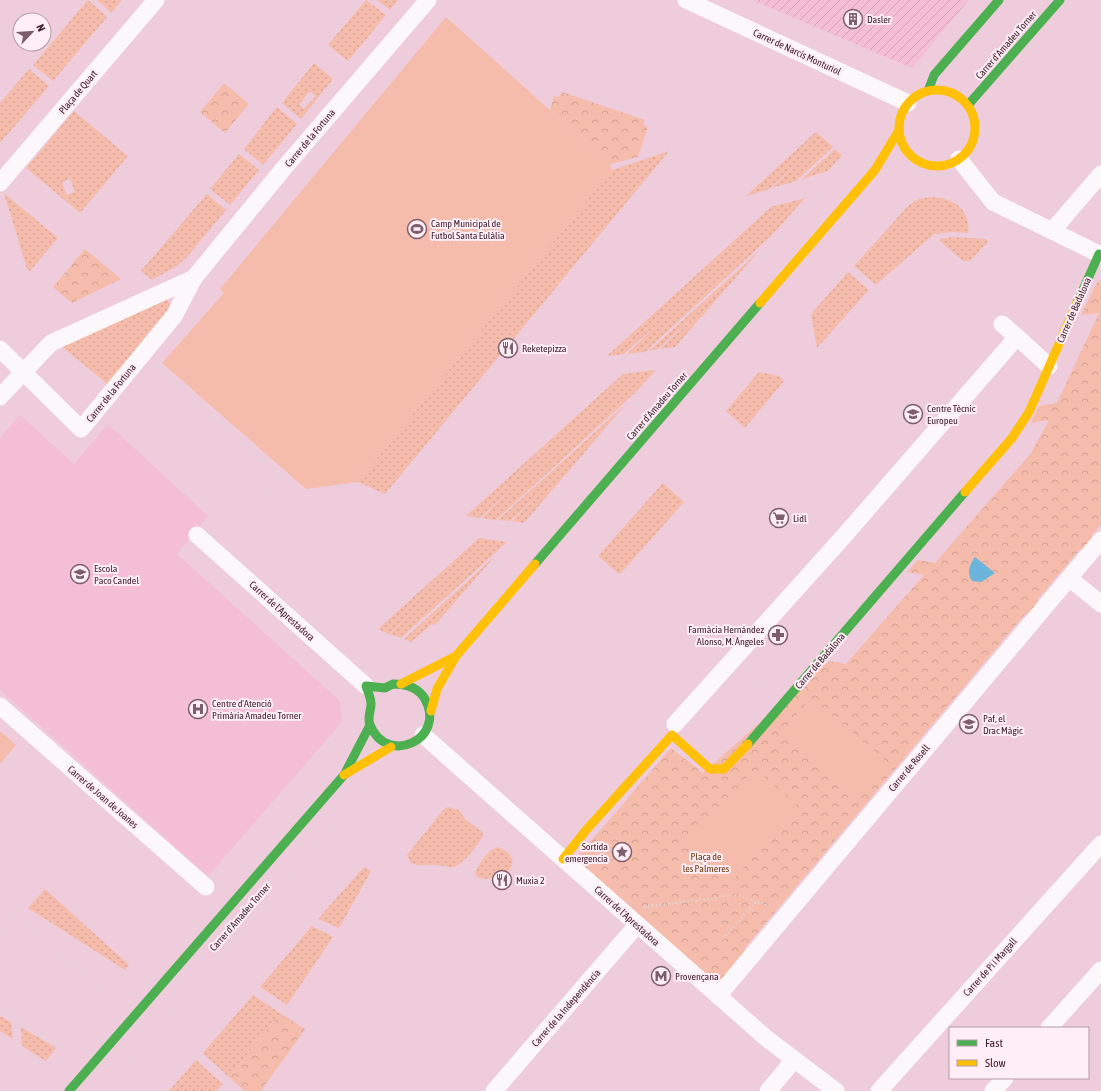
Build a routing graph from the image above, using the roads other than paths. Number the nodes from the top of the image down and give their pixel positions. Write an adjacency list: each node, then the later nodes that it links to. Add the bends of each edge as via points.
1 (156, 0): 14 (street, Plaça de Quart)
2 (428, 0): 17 (street, Carrer de la Fortuna)
3 (686, 0): 7 (street, Carrer de Narcís Monturiol)
4 (999, 0): 6 (street, via 934,74)
5 (1060, 0): 8 (street, Carrer d'Amadeu Torner)
6 (928, 91): 7 (street, via 912,98); 8 (street, via 956,94)
7 (908, 103): 9 (street, via 900,120)
8 (968, 105): 10 (street, via 974,117 975,129 970,148)
9 (899, 130): 10 (street, via 907,158 941,167); 12 (street, Carrer d'Amadeu Torner)
10 (960, 159): 15 (street, via 992,202)
11 (887, 166): 12 (street)
12 (875, 170): 28 (street, Carrer d'Amadeu Torner)
13 (1101, 174): 15 (street)
14 (0, 184)
15 (1052, 231): 16 (street)
16 (1100, 254): 21 (street, Carrer de Badalona)
17 (194, 278): 22 (street, Carrer de la Fortuna, via 51,343); 22 (street, Carrer de la Fortuna, via 174,316 81,429)
18 (1002, 324): 19 (street)
19 (1017, 337): 21 (street); 33 (street, via 844,536)
20 (0, 349): 22 (street)
21 (1049, 366): 39 (street, Carrer de Badalona, via 1029,412 1012,438 733,761 724,769 710,769 672,735)
22 (22, 371): 23 (street, Carrer de la Fortuna)
23 (0, 397)
24 (197, 535): 30 (street, Carrer de l'Aprestadora)
25 (1101, 540): 26 (street, Carrer de Rosell)
26 (1069, 578): 27 (street); 43 (street, Carrer de Rosell)
27 (1101, 604)
28 (456, 656): 29 (street, Carrer d'Amadeu Torner); 32 (street, Carrer d'Amadeu Torner, via 437,689)
29 (402, 684): 30 (street, via 393,684 385,688); 32 (street, via 419,691 427,700)
30 (366, 686): 34 (street, via 371,704 368,715)
31 (0, 706): 40 (street, Carrer de Joan de Joanes)
32 (431, 711): 35 (street, via 432,719)
33 (675, 724)
34 (370, 725): 36 (street, via 376,735); 37 (street, Carrer d'Amadeu Torner)
35 (423, 735): 36 (street, via 413,743); 39 (street, Carrer de l'Aprestadora)
36 (391, 747): 37 (street, Carrer d'Amadeu Torner)
37 (344, 775): 47 (street, Carrer d'Amadeu Torner)
38 (1101, 844): 51 (street, Carrer de Pi i Margall)
39 (563, 859): 41 (street, Carrer de l'Aprestadora)
40 (206, 887)
41 (638, 925): 43 (street, Carrer de l'Aprestadora); 48 (street, Carrer de la Independència)
42 (1101, 970): 44 (street)
43 (718, 996): 45 (street, Carrer de l'Aprestadora)
44 (1050, 1027)
45 (794, 1060): 49 (street); 50 (street, Carrer de l'Aprestadora)
46 (1004, 1079): 52 (street)
47 (69, 1091)
48 (494, 1091)
49 (768, 1091)
50 (836, 1091)
51 (880, 1091)
52 (993, 1091)

